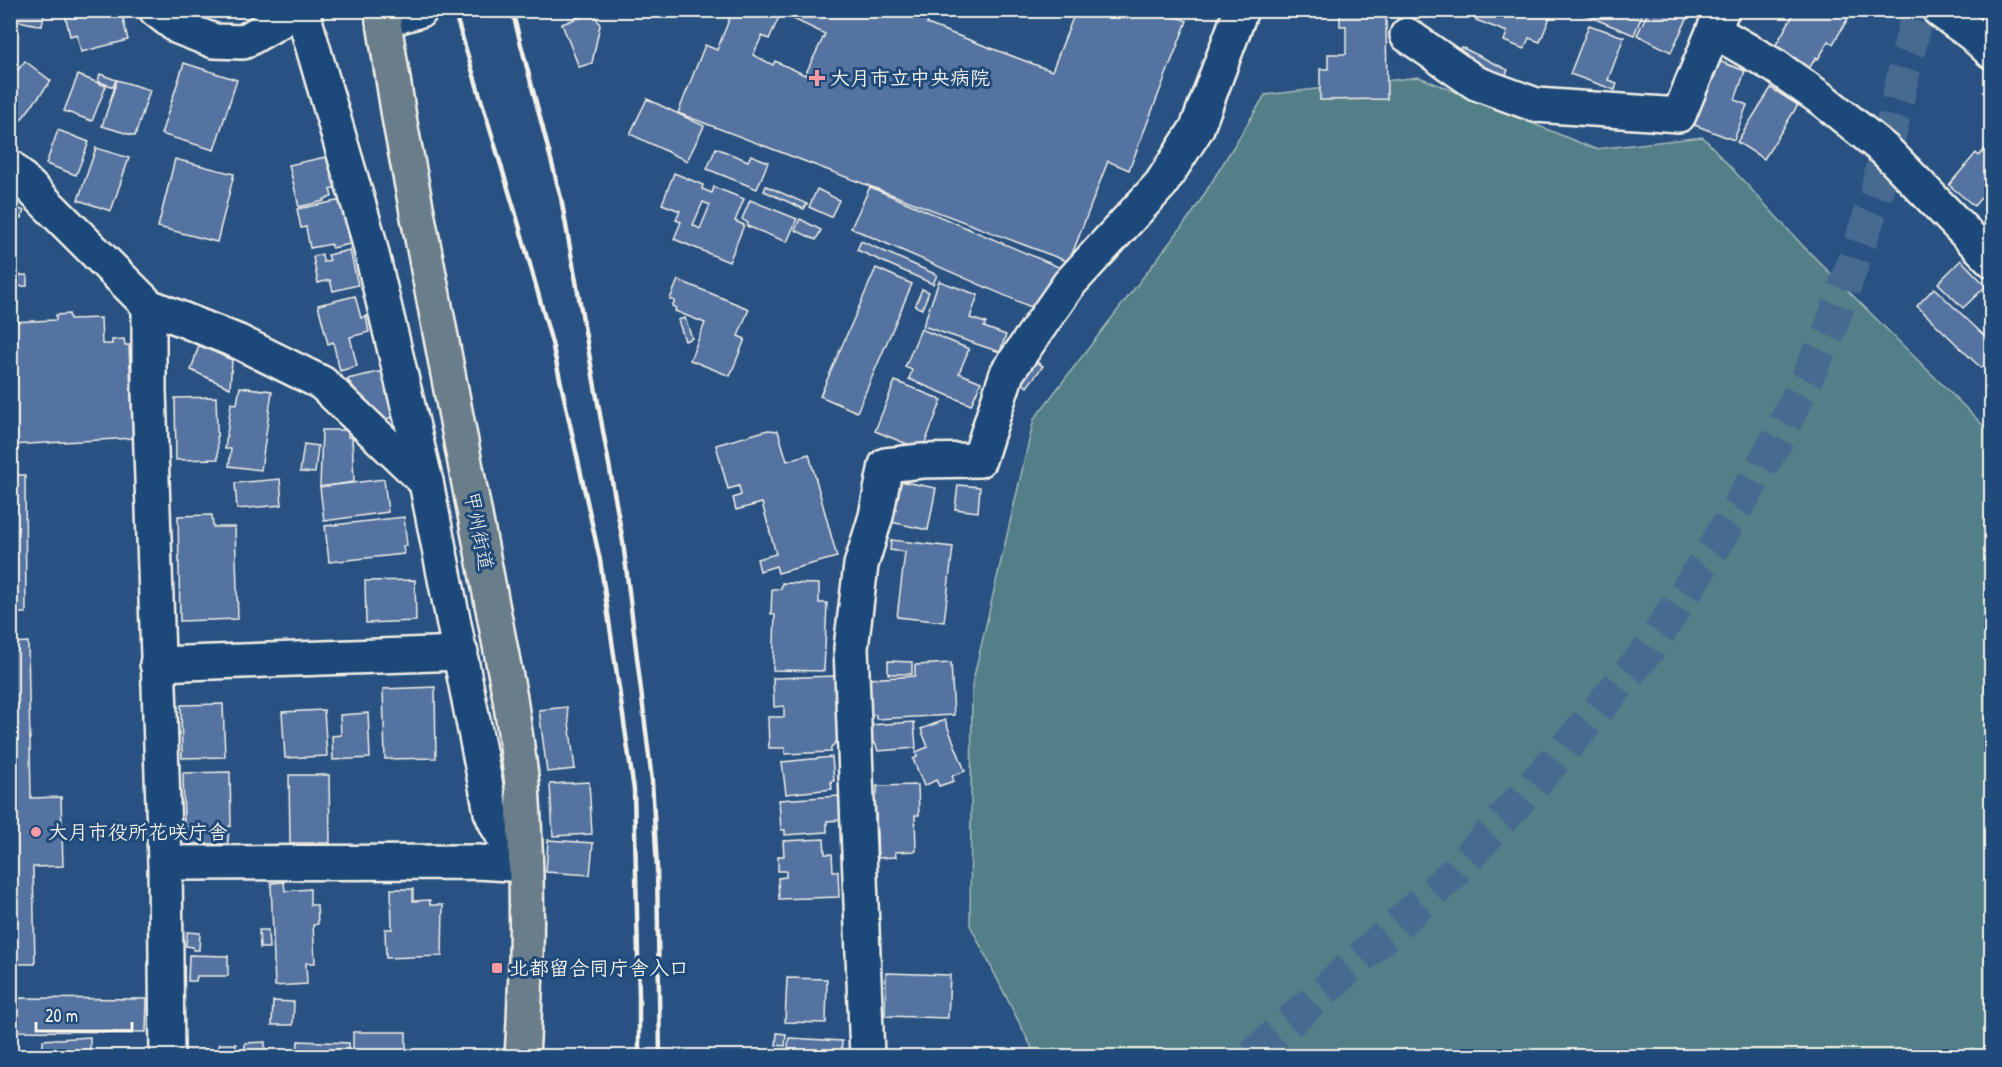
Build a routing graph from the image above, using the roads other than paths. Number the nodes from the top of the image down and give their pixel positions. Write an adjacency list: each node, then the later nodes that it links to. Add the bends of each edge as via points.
1 (156, 10): 2 (street, via 178,27 214,41 243,42 278,22)
2 (290, 10)
3 (302, 10): 14 (street, via 367,232)
4 (421, 10): 7 (street)
5 (1241, 10): 21 (street, via 1197,128 1161,184 1069,284 1007,374 979,460 886,465 861,565 851,648)
6 (1939, 10): 10 (street)
7 (383, 16): 18 (main road, 甲州街道, via 510,698 522,783)
8 (1718, 21): 9 (street, via 1679,115 1536,105 1476,83); 12 (street, via 1886,150)
9 (1407, 35)
10 (1992, 52)
11 (10, 167): 13 (street)
12 (1992, 260)
13 (149, 306): 14 (street, via 239,342 322,383); 16 (street)
14 (426, 482): 15 (street)
15 (461, 653): 16 (street); 18 (street, via 491,812 498,831)
16 (157, 664): 17 (street)
17 (165, 863): 18 (street); 19 (street)
18 (525, 865): 20 (main road, 甲州街道, via 526,1004)
19 (166, 1056)
20 (522, 1056)
21 (867, 1056)

